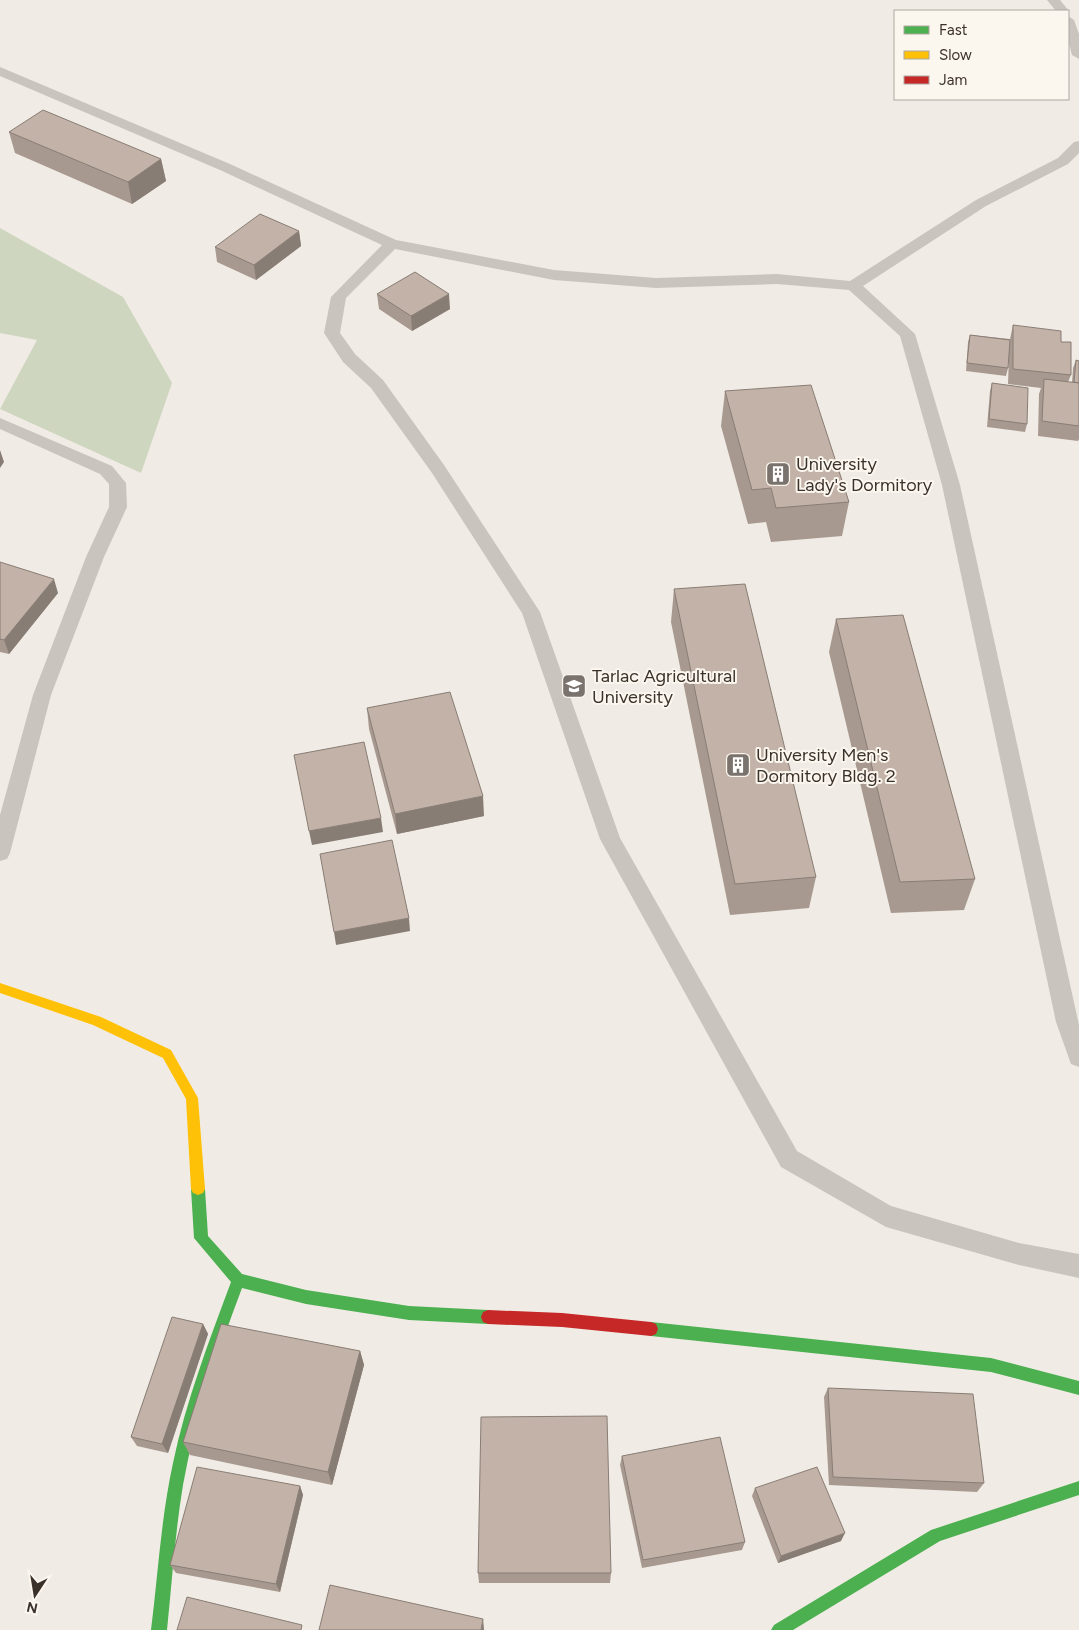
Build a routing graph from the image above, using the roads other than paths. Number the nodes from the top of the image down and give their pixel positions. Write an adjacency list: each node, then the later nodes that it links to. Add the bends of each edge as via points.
1 (1053, 0): 2 (lane)
2 (1062, 10)
3 (1069, 23): 4 (lane)
4 (1079, 55)
5 (0, 71): 7 (lane, via 225,167)
6 (1079, 145): 8 (lane, via 1063,161 981,203)
7 (392, 244): 8 (lane, via 563,275 656,283 777,279); 13 (lane, via 339,297 332,333 349,358 376,384 438,469 531,612 610,839 789,1158 886,1216 1018,1254)
8 (853, 286): 12 (lane, via 907,334 950,485 993,670 1067,1022)
9 (0, 424): 10 (lane, via 106,470 117,483 118,507 95,557 42,695)
10 (0, 853)
11 (0, 988): 14 (street, via 97,1021 167,1054 192,1098 201,1238)
12 (1079, 1057)
13 (1079, 1266)
14 (238, 1280): 15 (street, via 306,1297 410,1313 562,1320 991,1365); 17 (street, via 206,1366 184,1450)
15 (1079, 1388)
16 (1079, 1488): 18 (street, via 936,1535)
17 (159, 1630)
18 (779, 1630)

